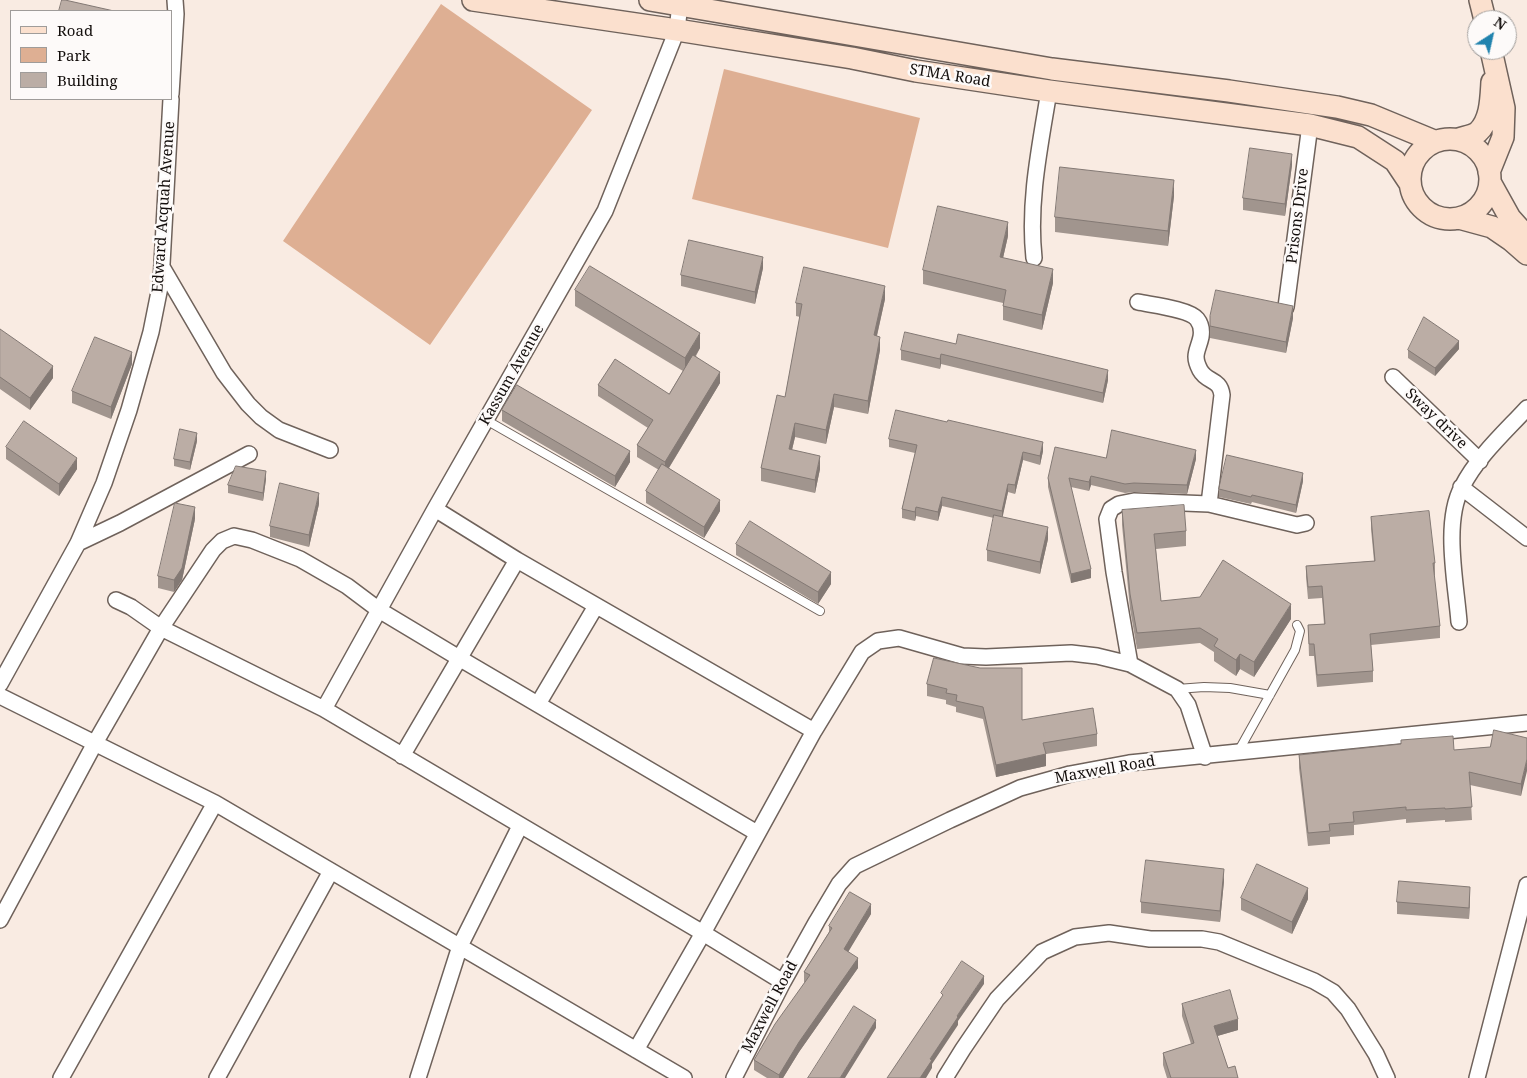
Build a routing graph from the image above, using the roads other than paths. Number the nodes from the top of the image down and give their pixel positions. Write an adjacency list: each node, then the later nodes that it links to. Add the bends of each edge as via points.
1 (175, 0): 8 (street)
2 (473, 0): 5 (main road, STMA Road)
3 (650, 0): 4 (main road, STMA Road)
4 (680, 4): 5 (street, Kassum Avenue); 13 (main road, STMA Road, via 1052,69 1230,90 1337,107 1371,115)
5 (676, 30): 9 (main road, STMA Road); 25 (street, Kassum Avenue, via 605,211)
6 (1492, 60): 12 (main road, via 1491,106 1486,119 1478,132)
7 (1493, 60): 14 (main road, via 1504,108 1503,137)
8 (172, 78)
9 (1049, 91): 11 (main road, STMA Road); 19 (street, via 1032,211)
10 (171, 100): 20 (street, Edward Acquah Avenue)
11 (1310, 125): 15 (main road, STMA Road, via 1358,137 1395,161); 22 (street, Prisons Drive)
12 (1459, 139): 13 (main road); 14 (main road, via 1473,146 1484,158)
13 (1434, 141): 15 (main road, via 1420,151 1411,165)
14 (1490, 177): 16 (main road, via 1485,198 1474,211); 17 (main road, via 1510,218)
15 (1409, 182): 16 (main road, via 1414,198 1426,211 1442,218)
16 (1459, 218): 18 (main road, via 1492,227)
17 (1527, 237)
18 (1527, 254)
19 (1034, 258)
20 (161, 266): 26 (street, via 224,373 248,404 279,430); 34 (street, Edward Acquah Avenue, via 151,332 129,410 104,483)
21 (1138, 302): 30 (street, via 1186,313 1197,318 1201,327 1196,351 1198,364 1201,372 1221,388 1222,395)
22 (1286, 308)
23 (1393, 377): 28 (street, Sway drive)
24 (1527, 408): 28 (street)
25 (486, 420): 31 (street, Kassum Avenue); 39 (lane)
26 (330, 450)
27 (249, 454): 34 (street)
28 (1480, 461): 29 (street)
29 (1461, 487): 33 (street); 40 (street, via 1453,509 1451,536)
30 (1209, 504): 32 (street, via 1297,525); 44 (street, via 1134,501 1111,509 1107,519)
31 (435, 509): 35 (street); 38 (street, Kassum Avenue)
32 (1306, 523)
33 (1527, 538)
34 (78, 543): 45 (street, Edward Acquah Avenue)
35 (516, 560): 37 (street); 43 (street)
36 (116, 600): 42 (street)
37 (596, 606): 49 (street); 52 (street)
38 (379, 610): 42 (street, via 300,559 234,536 213,550); 43 (street); 50 (street, Kassum Avenue)
39 (820, 611)
40 (1459, 622)
41 (1297, 625): 47 (lane, via 1300,631 1295,650)
42 (160, 628): 50 (street); 53 (street)
43 (459, 658): 49 (street); 55 (street)
44 (1130, 664): 46 (street); 52 (street, via 1071,653 962,656 899,638 878,641 862,652)
45 (0, 684)
46 (1177, 689): 47 (lane, via 1230,688); 56 (street, via 1188,705)
47 (1270, 695): 54 (lane)
48 (0, 696): 53 (street)
49 (538, 704): 59 (street)
50 (324, 709): 55 (street)
51 (1527, 723): 54 (street, Maxwell Road)
52 (814, 731): 59 (street)
53 (95, 743): 57 (street); 62 (street)
54 (1237, 754): 56 (street, Maxwell Road)
55 (402, 756): 58 (street)
56 (1205, 757): 65 (street, Maxwell Road, via 1129,763 1028,786 855,866 839,884)
57 (215, 803): 60 (street); 67 (street)
58 (520, 826): 63 (street); 64 (street)
59 (757, 833): 63 (street)
60 (331, 871): 64 (street); 68 (street)
61 (1527, 884): 74 (street)
62 (0, 920)
63 (703, 933): 65 (street); 66 (street)
64 (460, 946): 66 (street); 69 (street)
65 (783, 982): 71 (street, Maxwell Road)
66 (636, 1050): 70 (street)
67 (61, 1078)
68 (217, 1078)
69 (418, 1078)
70 (684, 1078)
71 (734, 1078)
72 (946, 1078): 73 (street, via 997,999 1042,952 1075,937 1109,933 1219,942 1314,981 1333,992 1348,1009 1376,1054)
73 (1386, 1078)
74 (1478, 1078)

